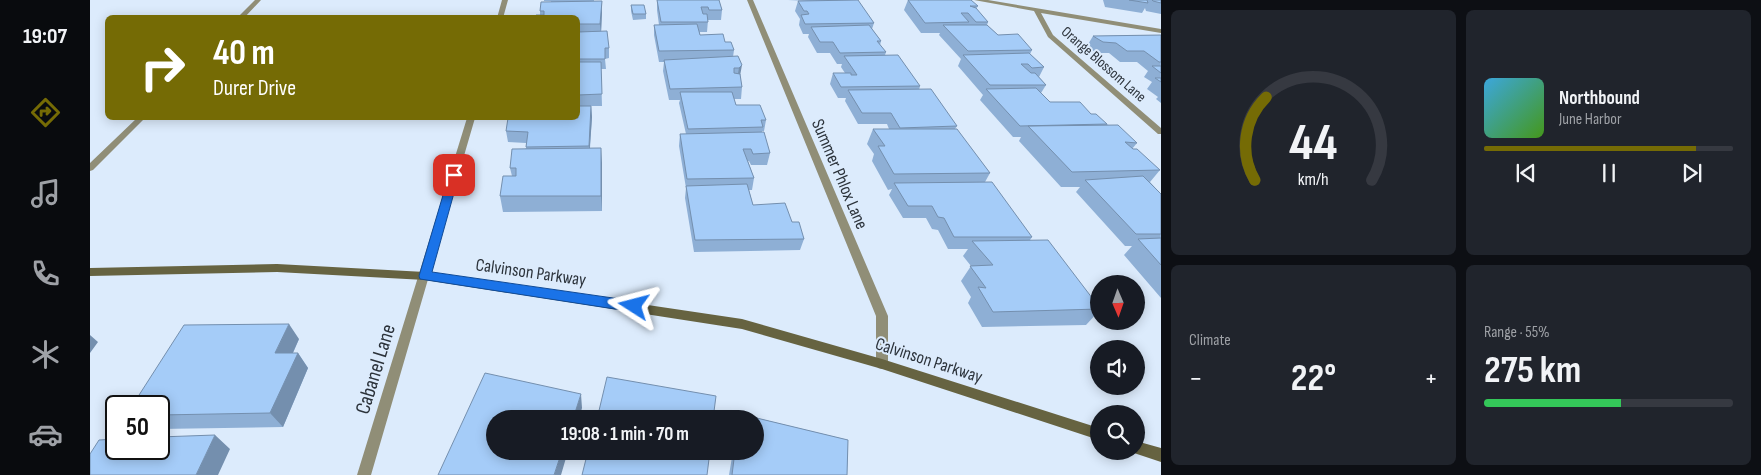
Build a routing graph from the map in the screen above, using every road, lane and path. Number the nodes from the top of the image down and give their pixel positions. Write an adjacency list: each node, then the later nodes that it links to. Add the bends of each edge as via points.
1 (258, 0): 6 (street)
2 (505, 0): 7 (street)
3 (750, 0): 15 (street, Summer Phlox Lane, via 882,316)
4 (977, 0): 5 (street)
5 (1037, 11): 8 (street); 11 (street, Orange Blossom Lane, via 1050,36)
6 (243, 15)
7 (501, 15)
8 (1161, 31)
9 (139, 120): 12 (street)
10 (470, 120): 14 (street, Cabanel Lane)
11 (1161, 132)
12 (90, 168)
13 (90, 272): 14 (main road, Calvinson Parkway, via 276,268)
14 (425, 276): 15 (main road, Calvinson Parkway, via 742,324); 19 (street, Cabanel Lane)
15 (882, 364): 16 (main road, Calvinson Parkway)
16 (1090, 431)
17 (1145, 450): 18 (main road)
18 (1161, 455)
19 (364, 475)

